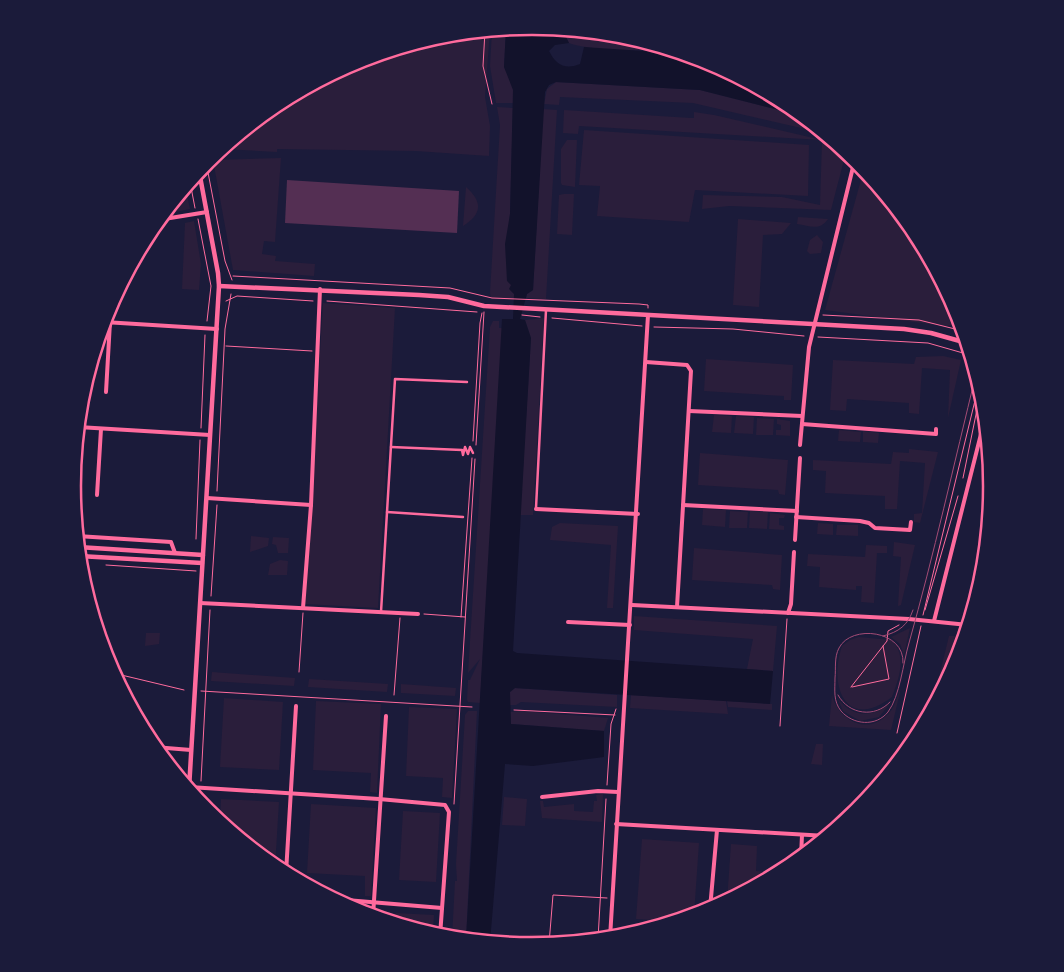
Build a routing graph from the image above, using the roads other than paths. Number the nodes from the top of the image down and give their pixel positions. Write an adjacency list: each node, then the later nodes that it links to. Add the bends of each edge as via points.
1 (853, 169): 10 (street)
2 (201, 180): 3 (street)
3 (207, 212): 4 (street); 5 (street)
4 (169, 219)
5 (219, 286): 6 (street); 12 (street)
6 (320, 289): 7 (street, via 448,297 484,306); 32 (street)
7 (546, 310): 8 (street); 33 (street)
8 (648, 316): 10 (street); 14 (street)
9 (112, 322): 12 (street)
10 (815, 326): 13 (street, via 917,330); 18 (street, via 807,358)
11 (110, 328): 16 (street)
12 (217, 329): 23 (street)
13 (959, 341)
14 (646, 362): 17 (street, via 690,368); 36 (street)
15 (468, 382): 26 (street, via 395,379)
16 (106, 392)
17 (689, 411): 18 (street); 31 (street)
18 (802, 416): 19 (street)
19 (802, 424): 22 (street, via 936,434); 25 (street)
20 (85, 428): 21 (street)
21 (101, 428): 23 (street); 29 (street)
22 (936, 429)
23 (210, 435): 30 (street)
24 (980, 438): 56 (street)
25 (800, 445)
26 (391, 447): 27 (street, via 462,450 463,455 465,447 468,454 470,447); 35 (street)
27 (473, 454)
28 (800, 458): 34 (street)
29 (97, 495)
30 (207, 498): 32 (street); 45 (street)
31 (683, 504): 34 (street); 51 (street)
32 (310, 506): 52 (street)
33 (536, 509): 36 (street)
34 (797, 511): 38 (street)
35 (387, 512): 37 (street); 53 (street)
36 (638, 514): 50 (street)
37 (463, 517)
38 (796, 517): 39 (street, via 860,520 875,528 910,530); 41 (street)
39 (910, 522)
40 (84, 536): 44 (street, via 171,542)
41 (795, 540)
42 (85, 547): 44 (street)
43 (794, 552): 54 (street)
44 (175, 553): 45 (street); 47 (street)
45 (203, 555): 48 (street)
46 (86, 556): 47 (street)
47 (175, 561): 48 (street)
48 (202, 563): 49 (street)
49 (200, 603): 52 (street); 63 (street)
50 (632, 605): 51 (street); 59 (street)
51 (677, 607): 54 (street)
52 (303, 608): 53 (street)
53 (381, 612): 55 (street)
54 (788, 613): 56 (street)
55 (418, 614)
56 (934, 621): 58 (street)
57 (568, 622): 59 (street)
58 (961, 624)
59 (630, 625): 66 (street)
60 (296, 706): 67 (street)
61 (386, 716): 69 (street)
62 (165, 748): 63 (street)
63 (192, 750): 64 (street)
64 (190, 779)
65 (198, 788): 67 (street)
66 (618, 792): 68 (street); 70 (street)
67 (290, 793): 69 (street); 75 (street)
68 (542, 797)
69 (379, 798): 78 (street); 80 (street, via 445,805 449,812)
70 (616, 824): 71 (street); 82 (street)
71 (717, 830): 72 (street); 77 (street)
72 (802, 835): 73 (street); 74 (street)
73 (817, 836)
74 (801, 848)
75 (286, 864)
76 (353, 900): 78 (street)
77 (711, 900)
78 (373, 901): 79 (street); 80 (street)
79 (373, 908)
80 (442, 908): 81 (street)
81 (441, 927)
82 (610, 930)

